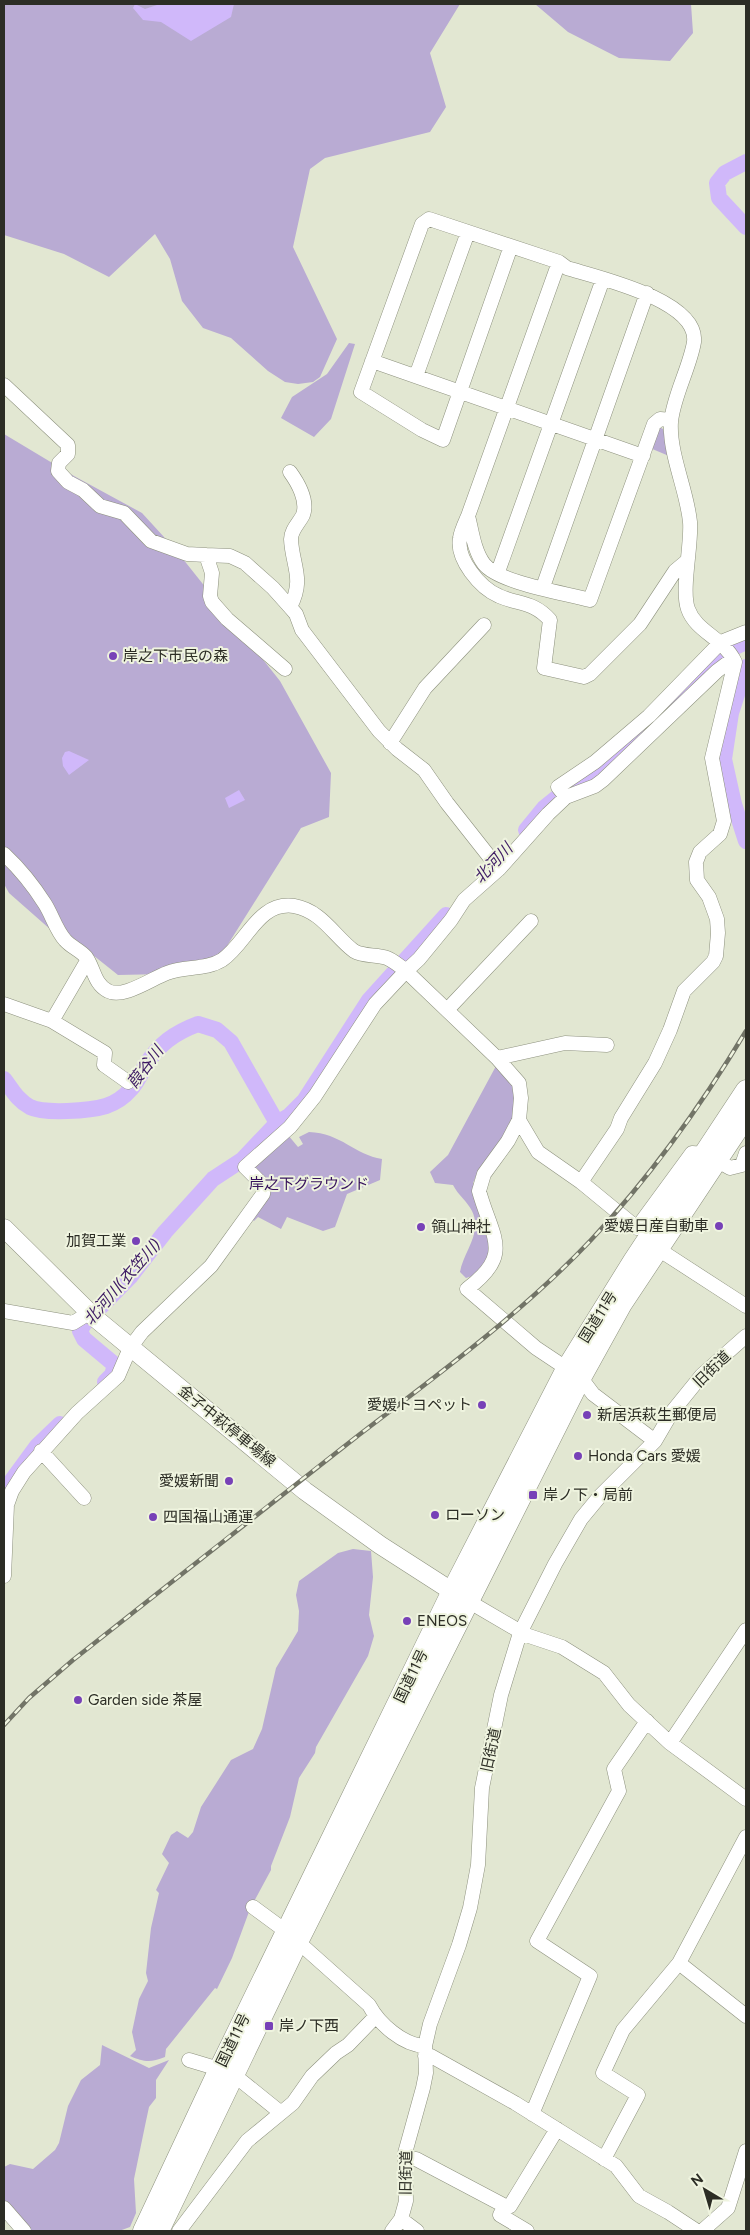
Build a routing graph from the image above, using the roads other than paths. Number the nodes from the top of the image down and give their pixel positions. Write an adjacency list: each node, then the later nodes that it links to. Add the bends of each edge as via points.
1 (468, 232): 2 (street); 6 (street, via 429,219 422,224); 7 (street)
2 (511, 246): 3 (street); 9 (street)
3 (559, 262): 4 (street, via 567,268); 10 (street)
4 (603, 279): 5 (street); 12 (street)
5 (647, 293): 11 (street, via 680,313 690,326 694,339); 13 (street)
6 (372, 361): 7 (street); 9 (street, via 361,392 436,438 443,440)
7 (416, 376): 9 (street)
8 (4, 385): 17 (street, via 68,445 68,454 59,463 58,471 68,482 83,490 100,506 124,513 151,541 187,554)
9 (460, 392): 10 (street)
10 (505, 408): 12 (street); 16 (street)
11 (671, 420): 14 (street, via 660,418 654,424); 18 (street, via 690,523)
12 (551, 425): 13 (street); 19 (street)
13 (596, 441): 14 (street); 20 (street)
14 (643, 456): 20 (street, via 590,600)
15 (290, 472): 21 (street, via 298,484 304,513 291,538 298,571)
16 (468, 516): 18 (street, via 460,538 460,549 473,577 500,597 525,602 550,620 544,668 584,677 640,624 676,571); 19 (street, via 484,564)
17 (206, 555): 21 (street, via 230,556 245,563); 25 (street, via 212,573 212,602)
18 (688, 561): 24 (street, via 687,608 694,622)
19 (496, 573): 20 (street)
20 (543, 587)
21 (290, 607): 26 (street, via 302,630)
22 (484, 625): 26 (street, via 425,688)
23 (746, 632): 24 (street)
24 (728, 651): 27 (street, via 595,762); 27 (street, via 710,678 603,780 595,786); 44 (street, via 734,669 712,758 724,822 714,842 700,852 696,862 697,880 709,897 717,919 716,956 684,991 655,1063 617,1129)
25 (284, 669)
26 (390, 743): 29 (street, via 424,770)
27 (563, 794): 29 (street, via 548,814)
28 (4, 854): 31 (street, via 32,884 66,941)
29 (496, 865): 32 (street, via 424,952)
30 (531, 921): 34 (street)
31 (87, 960): 32 (street, via 102,988 120,994 170,972 219,961 232,952 268,911 288,906 312,913 326,922 356,952 386,958); 35 (street)
32 (402, 967): 34 (street); 51 (street, via 315,1096 290,1127 245,1167 264,1189 232,1240)
33 (4, 1004): 35 (street)
34 (447, 1010): 37 (street)
35 (52, 1022): 38 (street, via 105,1053 104,1065)
36 (607, 1044): 37 (street, via 565,1042)
37 (497, 1058): 41 (street, via 519,1082)
38 (128, 1082)
39 (746, 1090): 43 (highway, 国道11号)
40 (746, 1117): 43 (highway, 国道11号)
41 (519, 1120): 44 (street, via 538,1152); 52 (street, via 480,1182 479,1191 496,1251 485,1276 466,1289 536,1348)
42 (746, 1153): 43 (street, via 742,1165 730,1168)
43 (711, 1158): 44 (street, via 692,1153 687,1156 637,1228); 46 (highway, 国道11号); 52 (highway, 国道11号, via 633,1261)
44 (581, 1182)
45 (4, 1228): 49 (main road, 金子中萩停車場線)
46 (658, 1249): 47 (street); 52 (highway, 国道11号)
47 (746, 1306)
48 (4, 1311): 49 (street, via 72,1324)
49 (92, 1315): 51 (main road, 金子中萩停車場線)
50 (746, 1336): 53 (street, 旧街道, via 702,1375)
51 (130, 1348): 54 (street, via 114,1380); 57 (main road, 金子中萩停車場線, via 344,1520)
52 (574, 1373): 53 (street, via 593,1394); 57 (highway, 国道11号)
53 (654, 1441): 59 (street, 旧街道, via 600,1496 582,1520 555,1564)
54 (41, 1451): 55 (street); 56 (street, via 20,1478 7,1505)
55 (84, 1498)
56 (4, 1576)
57 (460, 1596): 59 (street); 65 (highway, 国道11号)
58 (746, 1630): 61 (street)
59 (521, 1632): 60 (street, via 562,1647 604,1673 629,1705); 69 (street, 旧街道, via 502,1695 482,1788 478,1865 470,1908 430,2024)
60 (647, 1721): 61 (street); 73 (street, via 614,1769 619,1791 537,1941 590,1976)
61 (670, 1743): 62 (street)
62 (746, 1799)
63 (746, 1837): 66 (street)
64 (253, 1906): 65 (street)
65 (292, 1937): 67 (street); 71 (highway, 国道11号)
66 (679, 1963): 68 (street); 76 (street, via 623,2030 603,2073 638,2095)
67 (375, 2016): 69 (street, via 393,2032); 72 (street, via 318,2070 293,2103)
68 (746, 2016)
69 (425, 2051): 73 (street); 77 (street, 旧街道, via 423,2088 404,2153)
70 (189, 2060): 71 (street)
71 (227, 2072): 72 (street); 82 (highway, 国道11号); 83 (highway, 国道11号)
72 (280, 2112): 84 (street, via 247,2141)
73 (532, 2114): 74 (street)
74 (557, 2129): 76 (street); 78 (street, via 510,2206)
75 (746, 2151): 89 (street, via 728,2208)
76 (604, 2159): 88 (street, via 616,2166 639,2196)
77 (405, 2160): 78 (street, via 416,2159); 80 (street, 旧街道, via 406,2201)
78 (505, 2206): 87 (street, via 500,2214)
79 (4, 2208): 81 (street)
80 (401, 2219): 85 (street, 旧街道); 86 (street)
81 (24, 2231)
82 (143, 2231)
83 (159, 2231)
84 (179, 2231)
85 (392, 2231)
86 (416, 2231)
87 (527, 2231)
88 (697, 2231)
89 (702, 2231)

